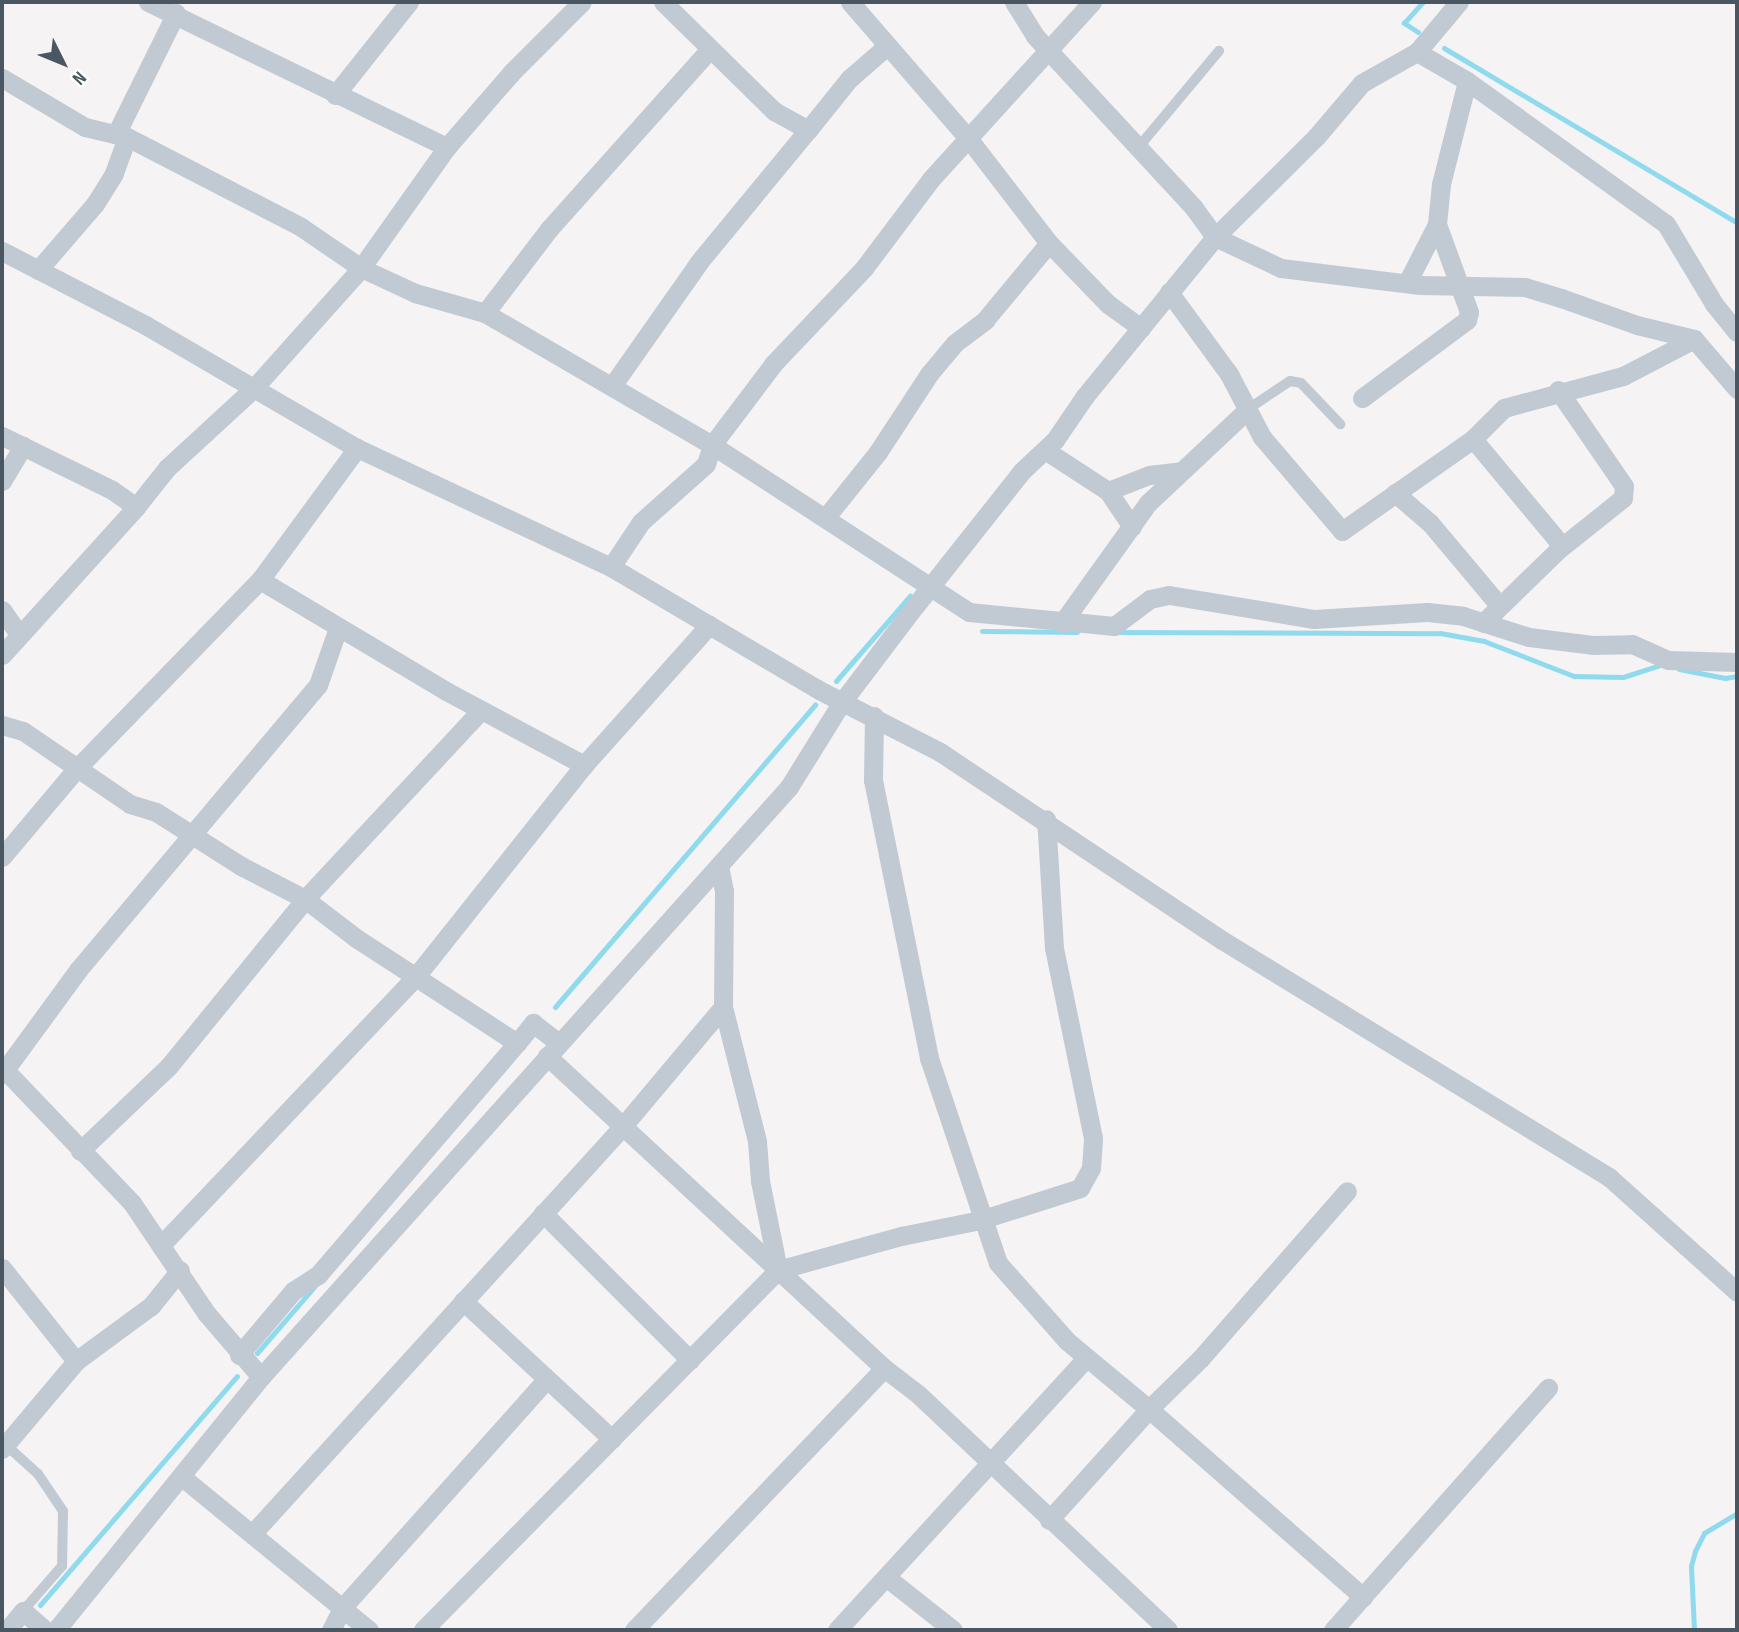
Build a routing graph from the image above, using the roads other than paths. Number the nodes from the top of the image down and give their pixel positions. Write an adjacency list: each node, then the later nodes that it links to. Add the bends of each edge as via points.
1 (148, 2): 9 (street)
2 (409, 2): 17 (street)
3 (582, 2): 21 (street, via 511,73)
4 (663, 2): 11 (street)
5 (850, 2): 10 (street)
6 (1014, 2): 12 (street)
7 (1093, 2): 12 (street)
8 (1459, 2): 14 (street)
9 (176, 13): 17 (street); 19 (street)
10 (887, 46): 18 (street, via 849,79); 20 (street)
11 (709, 50): 18 (street, via 774,111); 32 (street, via 549,229)
12 (1051, 51): 20 (street); 22 (street)
13 (1219, 51): 22 (lane)
14 (1417, 52): 16 (street); 24 (street, via 1362,83 1316,137)
15 (2, 78): 19 (street, via 85,127)
16 (1467, 81): 23 (street, via 1441,184); 34 (street, via 1666,225 1714,304)
17 (335, 95): 21 (street)
18 (808, 130): 36 (street, via 699,262)
19 (122, 135): 27 (street, via 301,226); 28 (street, via 114,173 95,204)
20 (968, 138): 25 (street); 45 (street, via 864,268 774,363)
21 (447, 147): 27 (street)
22 (1137, 149): 24 (street, via 1194,208)
23 (1437, 224): 29 (street); 30 (street)
24 (1215, 237): 29 (street, via 1281,268); 31 (street)
25 (1049, 243): 33 (street, via 1108,304); 54 (street, via 985,320 956,343 929,374 878,452)
26 (2, 251): 28 (street)
27 (361, 268): 32 (street, via 415,293); 37 (street)
28 (38, 270): 37 (street)
29 (1407, 283): 30 (street)
30 (1456, 284): 35 (street, via 1525,287); 40 (street, via 1469,312 1467,320)
31 (1169, 292): 33 (street); 41 (street, via 1229,374)
32 (485, 313): 36 (street, via 546,353)
33 (1140, 328): 48 (street)
34 (1737, 331)
35 (1694, 340): 38 (street); 39 (street, via 1623,376)
36 (612, 386): 45 (street)
37 (253, 389): 47 (street); 53 (street, via 167,468)
38 (1737, 389)
39 (1558, 390): 44 (street, via 1504,408); 56 (street, via 1624,486 1623,498)
40 (1362, 398)
41 (1248, 409): 42 (lane, via 1290,381 1301,383); 49 (street); 52 (street, via 1262,437 1342,531)
42 (1340, 424)
43 (2, 436): 46 (street)
44 (1474, 439): 52 (street); 56 (street, via 1558,541)
45 (712, 445): 54 (street); 57 (street, via 706,464 642,523)
46 (23, 446): 50 (street); 53 (street)
47 (357, 449): 57 (street); 58 (street)
48 (1045, 450): 51 (street); 59 (street, via 1022,471)
49 (1181, 471): 51 (street, via 1149,475); 55 (street, via 1148,503)
50 (2, 481)
51 (1108, 491): 55 (street)
52 (1395, 494): 60 (street, via 1430,523)
53 (136, 507): 66 (street)
54 (826, 517): 59 (street)
55 (1132, 527): 62 (street)
56 (1559, 549): 60 (street)
57 (611, 567): 64 (street)
58 (260, 580): 65 (street); 74 (street)
59 (930, 589): 62 (street, via 969,612); 69 (street)
60 (1498, 604): 63 (street)
61 (2, 610): 66 (street)
62 (1062, 623): 63 (street, via 1114,626 1150,599 1169,595 1314,619 1427,612)
63 (1483, 623): 68 (street, via 1529,637 1632,645 1668,660)
64 (709, 625): 69 (street); 73 (street)
65 (338, 628): 70 (street); 76 (street, via 318,685)
66 (19, 635): 67 (street)
67 (2, 655)
68 (1737, 662)
69 (842, 702): 71 (street); 78 (street, via 806,765)
70 (481, 710): 73 (street); 79 (street)
71 (874, 716): 75 (street); 89 (street, via 873,780 929,1058)
72 (2, 725): 74 (street, via 23,731)
73 (584, 765): 80 (street)
74 (77, 768): 76 (street, via 130,804 156,812); 77 (street)
75 (1046, 819): 89 (street, via 1054,948 1093,1139 1091,1168 1080,1188); 94 (street, via 1222,940 1609,1177)
76 (192, 835): 79 (street); 84 (street, via 78,970)
77 (2, 857)
78 (719, 865): 81 (street, via 724,891); 83 (street)
79 (306, 899): 80 (street, via 356,938); 86 (street, via 169,1066)
80 (417, 975): 82 (street); 90 (street)
81 (723, 1007): 85 (street); 93 (street, via 757,1142)
82 (517, 1043): 83 (street, via 533,1023); 96 (street, via 318,1275 293,1292)
83 (553, 1049): 85 (street); 101 (street)
84 (3, 1072): 86 (street)
85 (623, 1126): 88 (street); 93 (street)
86 (80, 1151): 90 (street, via 132,1203)
87 (1347, 1191): 104 (street, via 1200,1359)
88 (543, 1213): 95 (street); 98 (street)
89 (980, 1220): 93 (street); 97 (street, via 998,1263)
90 (162, 1244): 92 (street)
91 (2, 1268): 99 (street)
92 (180, 1270): 96 (street); 99 (street, via 151,1306)
93 (778, 1270): 98 (street); 100 (street)
94 (1737, 1292)
95 (463, 1301): 102 (street); 110 (street)
96 (239, 1355): 101 (street)
97 (1086, 1358): 104 (street); 107 (street)
98 (690, 1360): 105 (street)
99 (76, 1362): 106 (street)
100 (884, 1368): 107 (street); 121 (street)
101 (261, 1377): 108 (street)
102 (547, 1379): 105 (street); 113 (street)
103 (1548, 1388): 112 (street)
104 (1149, 1409): 109 (street); 112 (street)
105 (612, 1439): 120 (street)
106 (3, 1445): 114 (lane, via 38,1475 63,1511 62,1566)
107 (988, 1463): 109 (street); 111 (street)
108 (182, 1477): 110 (street); 117 (street)
109 (1049, 1520): 124 (street)
110 (252, 1534): 113 (street)
111 (886, 1577): 122 (street); 123 (street)
112 (1363, 1597): 125 (street)
113 (342, 1608): 118 (street); 119 (street)
114 (23, 1611): 115 (street); 116 (street)
115 (7, 1630)
116 (45, 1630)
117 (56, 1630)
118 (331, 1630)
119 (369, 1630)
120 (423, 1630)
121 (634, 1630)
122 (837, 1630)
123 (953, 1630)
124 (1168, 1630)
125 (1332, 1630)

